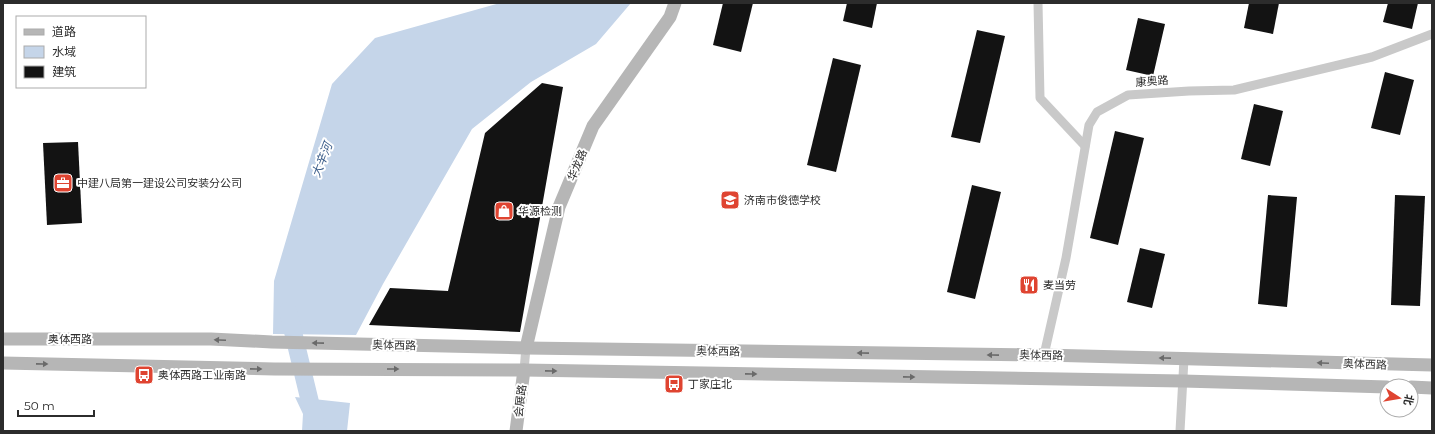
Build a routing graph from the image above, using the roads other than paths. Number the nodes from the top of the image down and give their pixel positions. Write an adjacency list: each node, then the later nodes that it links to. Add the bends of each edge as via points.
1 (675, 3): 6 (main road, 华龙路, via 670,17 593,126 559,207)
2 (1038, 3): 4 (street, via 1040,98)
3 (1432, 34): 4 (street, 康奥路, via 1372,57 1234,90 1128,95 1097,112 1089,125)
4 (1085, 146): 7 (street, 康奥路, via 1066,258)
5 (3, 339): 6 (main road, 奥体西路, one-way to 5, via 211,339)
6 (526, 348): 7 (main road, 奥体西路, one-way to 6); 11 (street)
7 (1044, 355): 8 (main road, 奥体西路, one-way to 7)
8 (1184, 359): 10 (main road, 奥体西路, one-way to 8); 12 (street)
9 (3, 363): 11 (main road, 奥体西路, one-way to 11, via 274,369)
10 (1432, 365)
11 (524, 370): 12 (main road, 奥体西路, one-way to 12); 16 (main road, 会展路)
12 (1183, 381): 13 (main road, 奥体西路); 17 (street)
13 (1379, 387)
14 (1419, 387): 15 (main road)
15 (1432, 388)
16 (516, 431)
17 (1180, 431)

